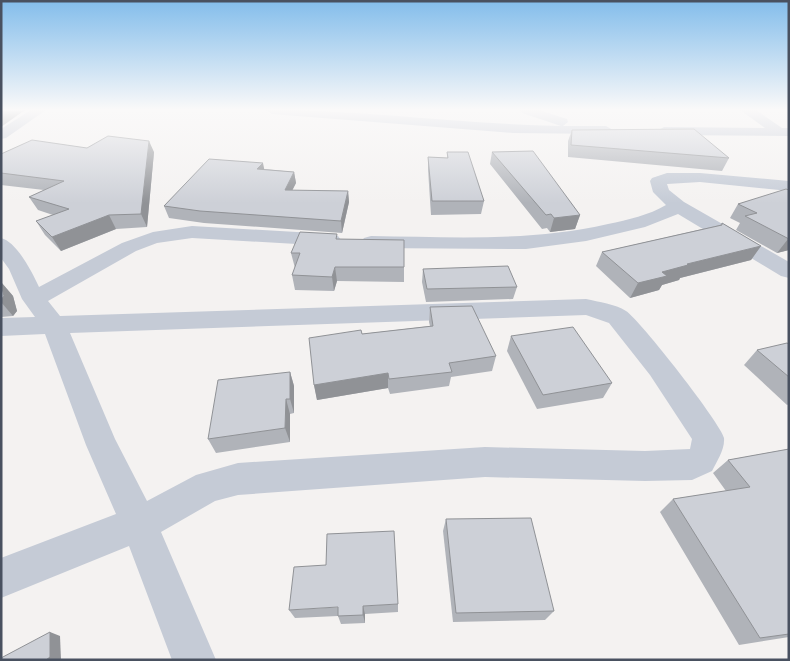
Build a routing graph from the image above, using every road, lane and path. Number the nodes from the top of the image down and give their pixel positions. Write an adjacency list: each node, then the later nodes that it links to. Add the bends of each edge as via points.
1 (789, 186): 2 (street, via 663,177 658,181 661,192)
2 (678, 206): 4 (street); 5 (street, via 638,222 586,235 526,243 350,241 192,232 153,238 129,247)
3 (1, 244): 5 (street, via 19,268)
4 (789, 271)
5 (34, 299): 6 (street)
6 (54, 326): 7 (street); 8 (street, via 102,445); 8 (street, via 586,307 618,317 625,324 708,438 702,460 692,465 485,462 238,479 208,488)
7 (1, 327)
8 (139, 524): 9 (street); 10 (street)
9 (1, 578)
10 (194, 660)

